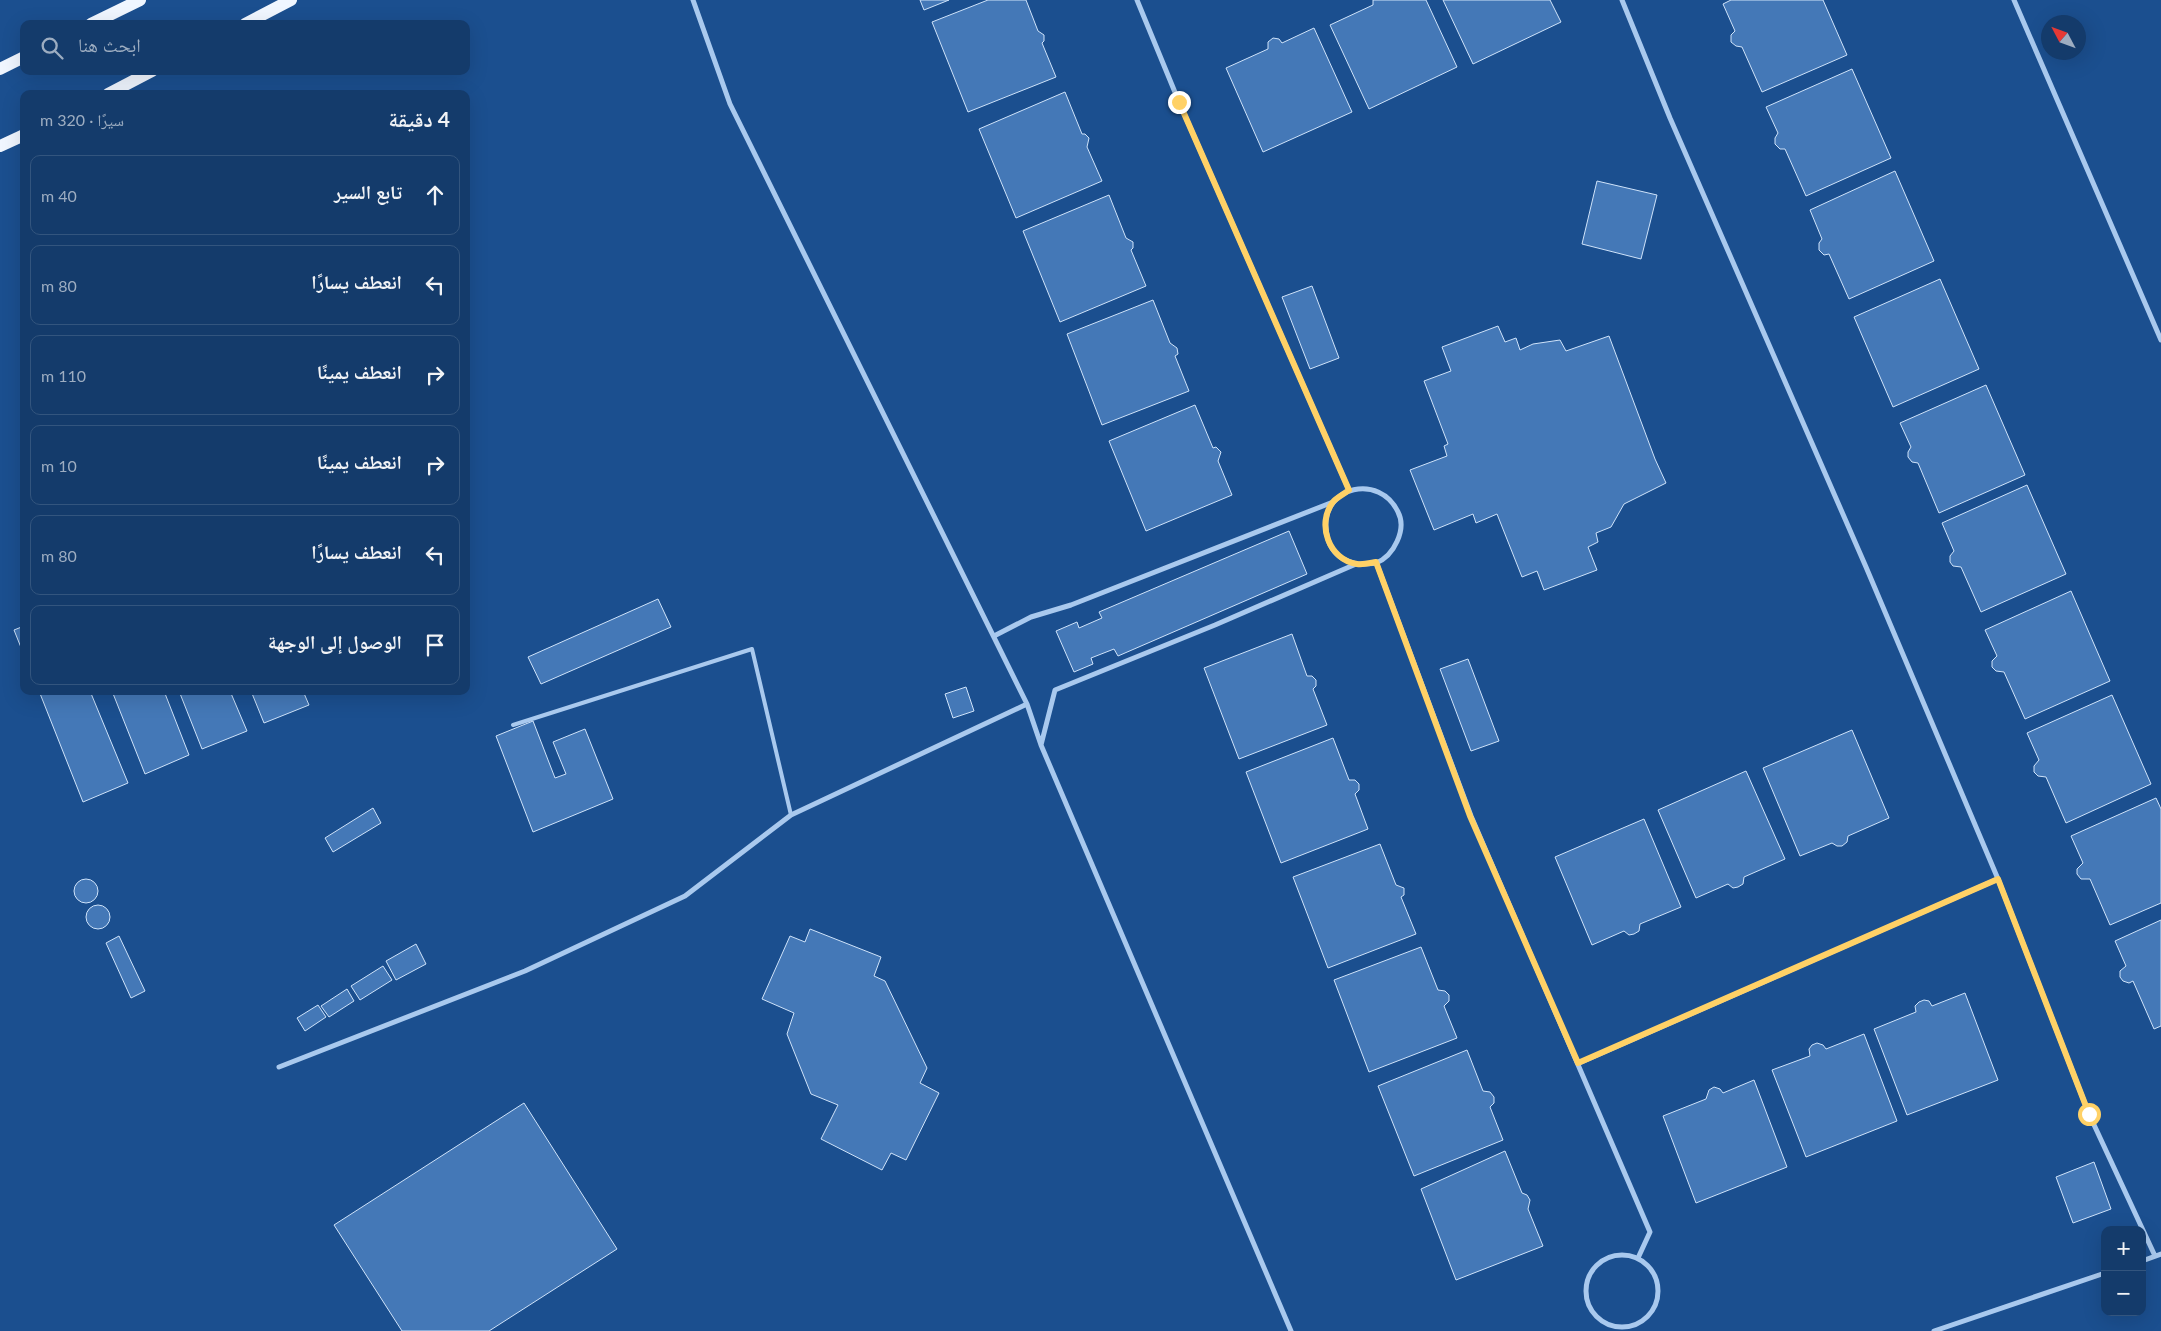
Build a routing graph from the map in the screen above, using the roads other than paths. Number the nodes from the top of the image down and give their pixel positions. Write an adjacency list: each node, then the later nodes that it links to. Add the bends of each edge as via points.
1 (140, 0): 7 (main road)
2 (292, 0): 8 (main road)
3 (693, 0): 20 (street, via 730,104)
4 (1622, 0): 25 (street)
5 (2014, 0): 15 (street)
6 (1139, 1): 16 (street, via 1179,102)
7 (99, 20)
8 (253, 20)
9 (20, 59): 10 (main road)
10 (0, 69)
11 (144, 75): 12 (main road)
12 (116, 90)
13 (20, 137): 14 (main road)
14 (0, 146)
15 (2161, 340)
16 (1349, 490): 17 (street); 18 (street, via 1369,488 1387,496 1399,512 1401,532 1393,550)
17 (1333, 502): 19 (street, via 1325,520 1327,540 1339,556); 20 (street, via 1071,605 1031,617)
18 (1376, 562): 19 (street); 26 (street, via 1470,816)
19 (1356, 564): 23 (street, via 1055,690)
20 (994, 636): 21 (street)
21 (1027, 704): 23 (street); 24 (street)
22 (513, 725): 24 (lane, via 752,649)
23 (1041, 745): 32 (street)
24 (791, 814): 27 (street, via 685,896 525,970)
25 (1998, 879): 26 (street); 28 (street, via 2089,1114)
26 (1578, 1063): 29 (street, via 1650,1232)
27 (280, 1067)
28 (2158, 1255): 30 (street)
29 (1638, 1258): 29 (street, via 1622,1254 1606,1258 1594,1269 1586,1284 1587,1300 1594,1314 1607,1324 1623,1328 1638,1324 1651,1313 1658,1298 1658,1282 1651,1268)
30 (2146, 1260)
31 (2101, 1275): 33 (street)
32 (1291, 1331)
33 (1934, 1331)

